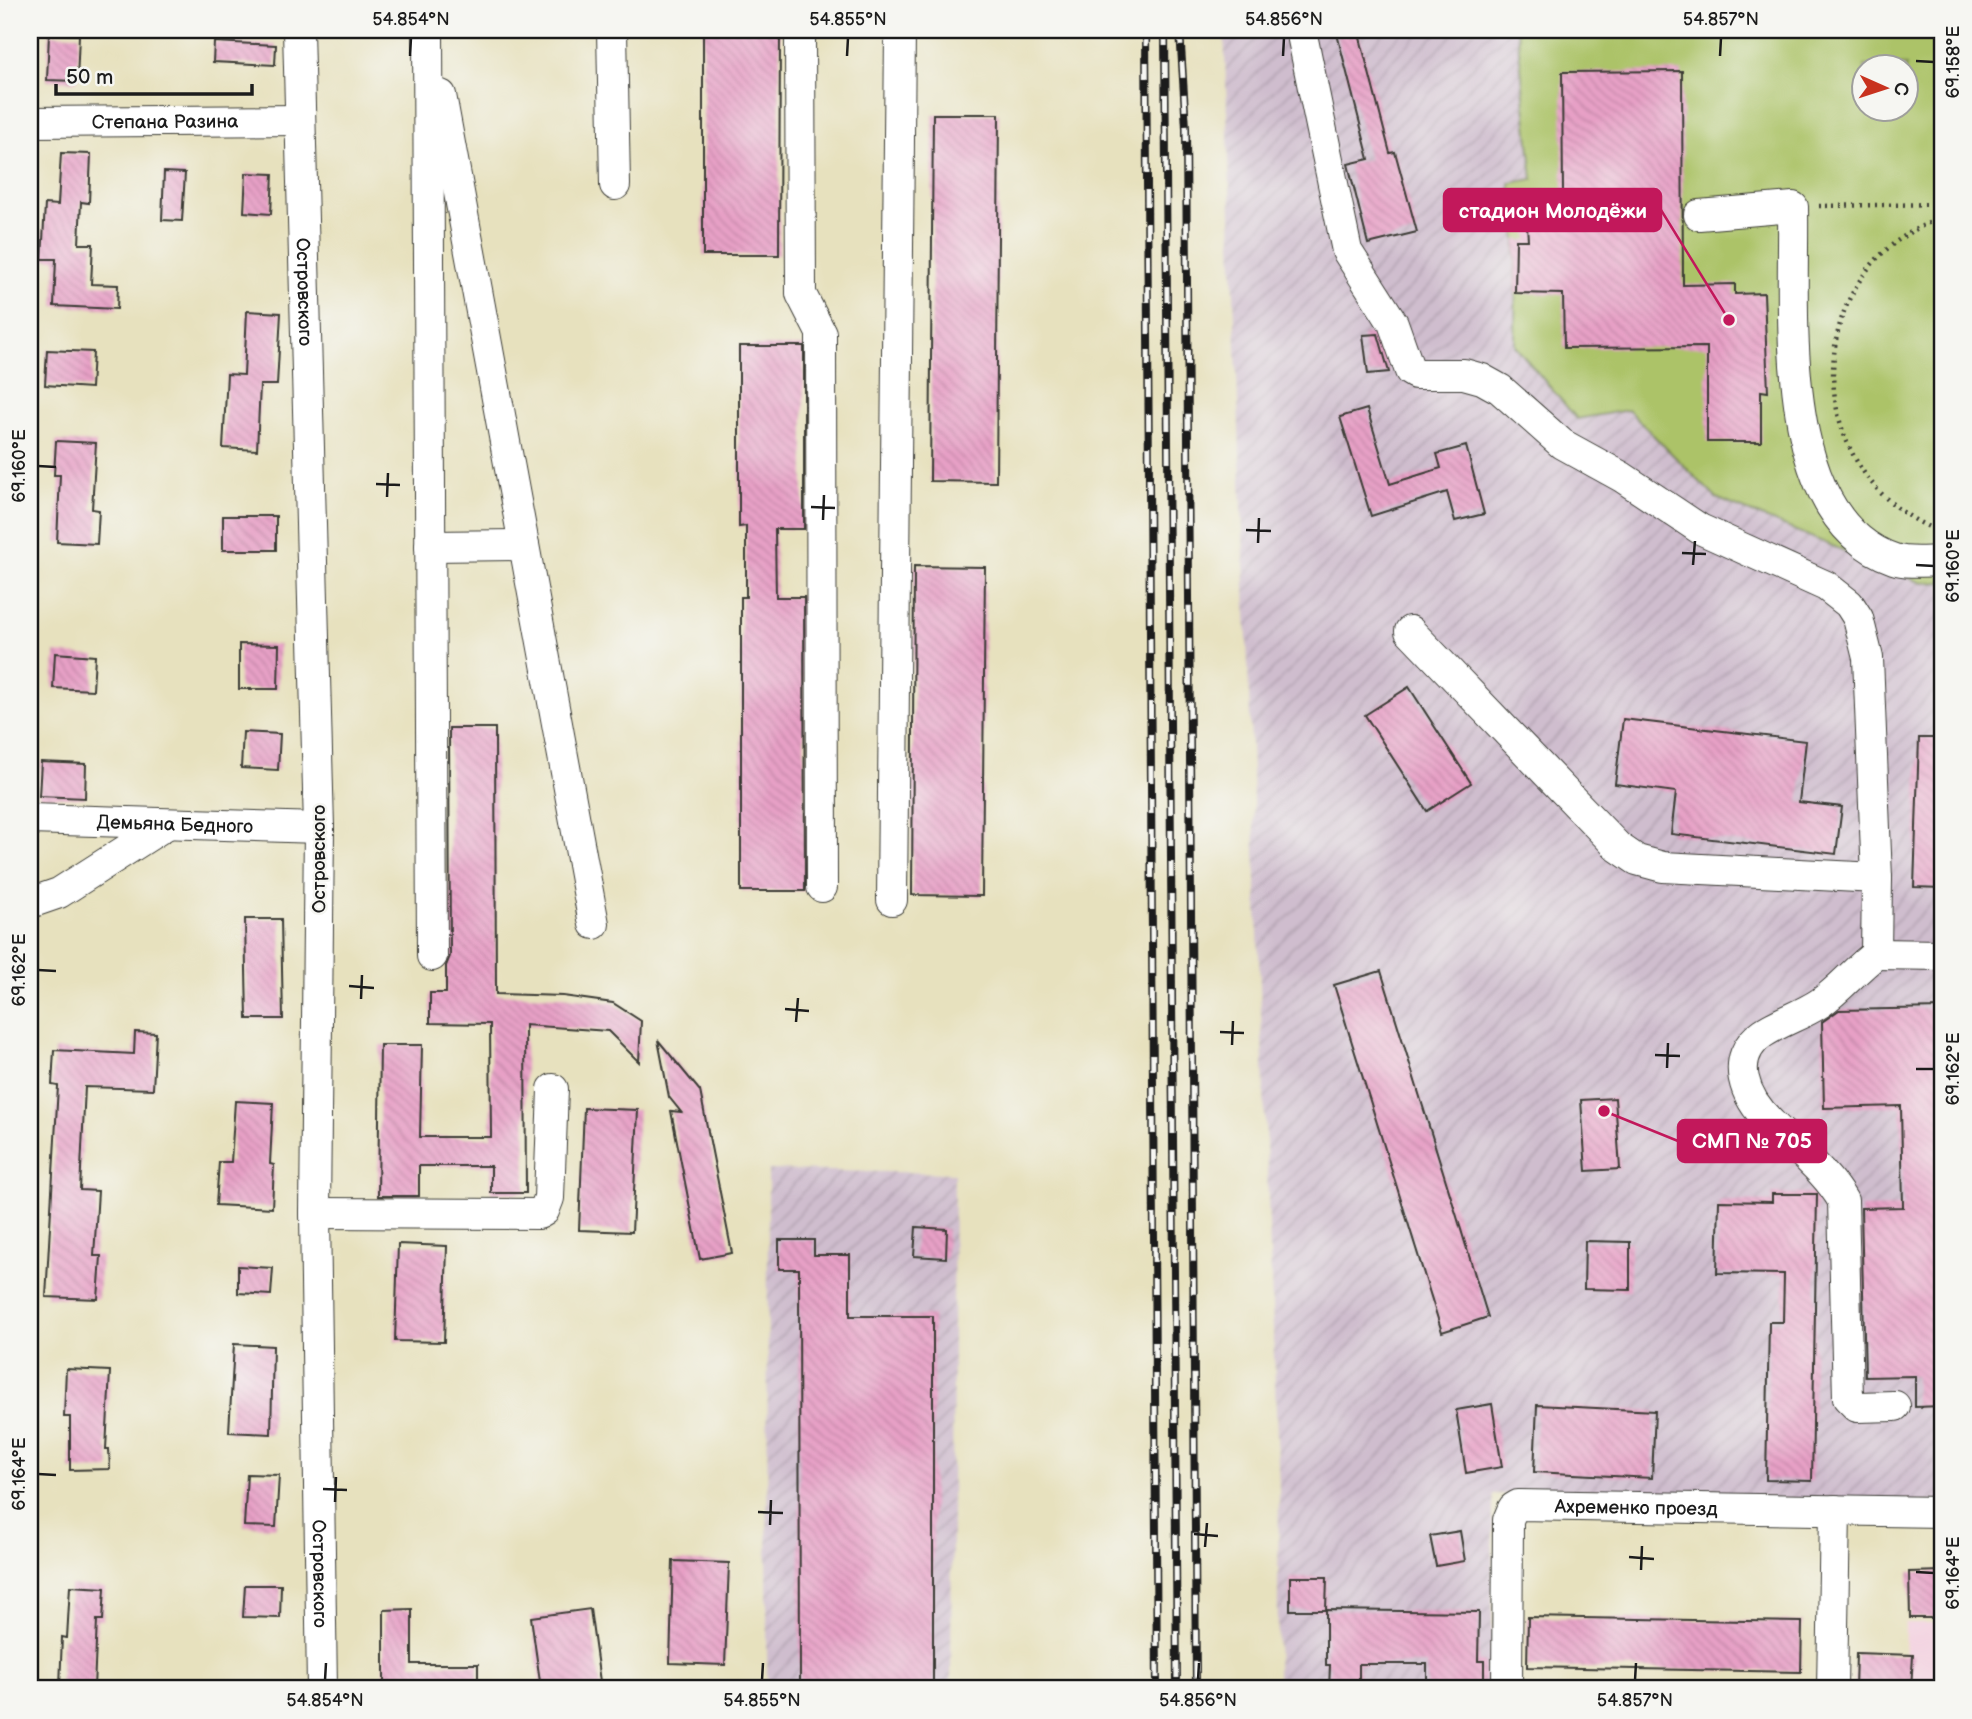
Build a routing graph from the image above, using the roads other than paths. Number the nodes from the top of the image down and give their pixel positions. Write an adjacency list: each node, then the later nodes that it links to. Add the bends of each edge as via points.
1 (298, 30): 7 (street, Островского)
2 (428, 30): 11 (street); 12 (street)
3 (612, 30): 9 (street)
4 (800, 30): 19 (street, via 801,294 821,333)
5 (900, 30): 20 (street)
6 (1301, 30): 18 (street, via 1348,251 1393,323 1410,371 1482,379 1562,443 1700,529 1814,579 1849,604 1864,636 1868,658)
7 (299, 120): 8 (street, Степана Разина); 17 (street, Островского)
8 (30, 122)
9 (615, 185)
10 (1699, 215): 13 (street, via 1793,206 1797,392 1818,483 1840,523 1868,546 1896,559)
11 (524, 545): 12 (street); 22 (street)
12 (430, 546): 25 (street)
13 (1942, 561)
14 (1410, 631): 18 (street, via 1618,847 1637,860 1663,867)
15 (30, 819): 16 (street, Демьяна Бедного)
16 (167, 824): 17 (street, Демьяна Бедного); 21 (street, via 59,893)
17 (319, 828): 27 (street, Островского)
18 (1877, 878): 23 (street)
19 (822, 887)
20 (892, 900)
21 (30, 903)
22 (594, 924)
23 (1876, 954): 24 (street); 28 (street, via 1820,1003 1751,1043 1742,1075 1757,1109 1843,1201 1848,1398 1857,1406)
24 (1942, 955)
25 (432, 956)
26 (553, 1089): 27 (street, via 549,1198 540,1214)
27 (315, 1213): 31 (street, Островского)
28 (1895, 1406)
29 (1836, 1510): 30 (street, Ахременко проезд); 32 (street, Ахременко проезд, via 1518,1505 1508,1520); 33 (street)
30 (1942, 1512)
31 (322, 1689)
32 (1507, 1689)
33 (1832, 1689)

